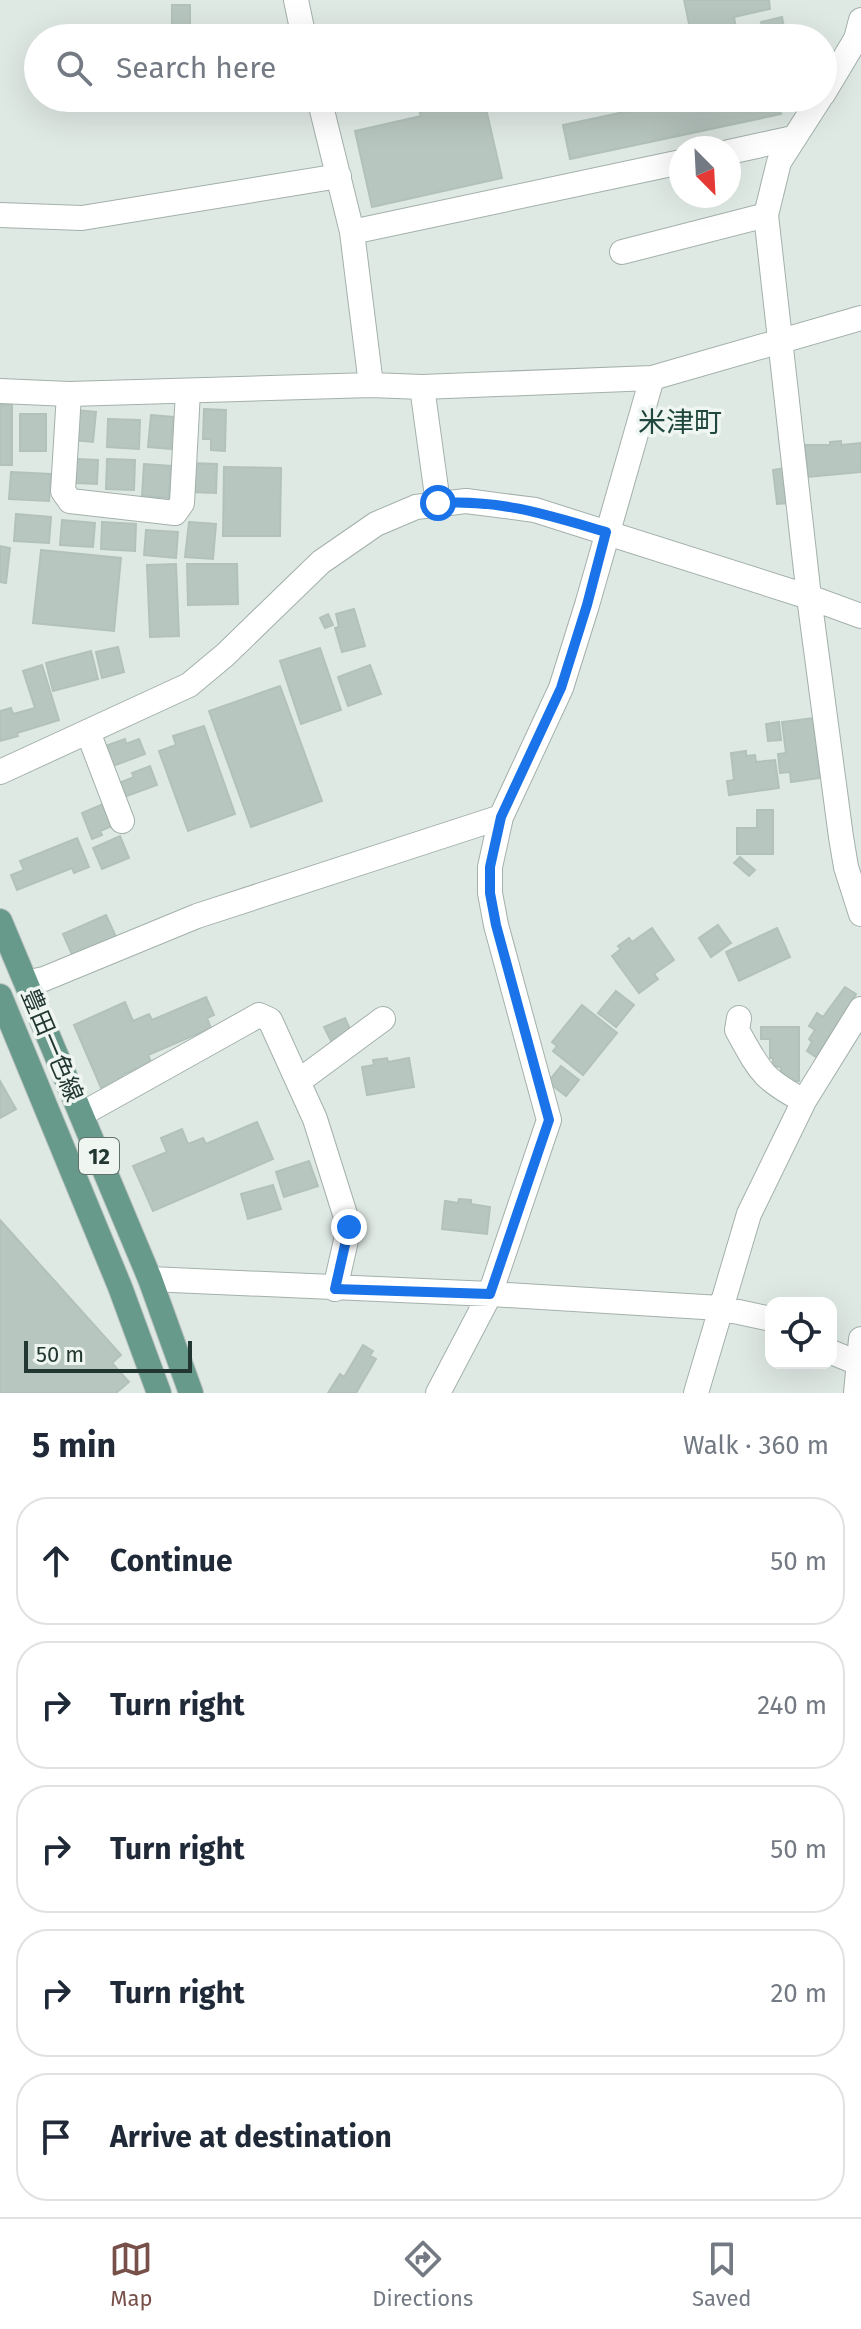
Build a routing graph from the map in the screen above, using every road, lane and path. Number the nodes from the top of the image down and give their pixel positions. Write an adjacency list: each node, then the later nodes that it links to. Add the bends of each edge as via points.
1 (296, 0): 3 (street)
2 (861, 20): 4 (street)
3 (301, 24)
4 (837, 71)
5 (323, 112): 10 (street)
6 (811, 112): 7 (street)
7 (793, 138): 8 (street); 12 (street, via 779,162)
8 (741, 149)
9 (669, 165): 13 (street)
10 (339, 176): 11 (street, via 82,218); 13 (street)
11 (0, 215)
12 (766, 215): 14 (street); 16 (street)
13 (352, 232): 18 (street)
14 (622, 252)
15 (861, 318): 16 (street)
16 (782, 340): 17 (street); 25 (street)
17 (652, 378): 19 (street); 24 (street)
18 (371, 385): 19 (street); 21 (street)
19 (422, 387): 23 (street)
20 (0, 391): 22 (street)
21 (188, 391): 22 (street); 22 (street, via 182,503 175,513 70,501 63,491)
22 (69, 394)
23 (438, 503): 24 (street, via 466,501 535,510); 27 (street, via 397,515 347,542 189,685)
24 (606, 532): 25 (street); 29 (street, via 561,688)
25 (809, 597): 26 (street); 31 (street, via 846,867)
26 (861, 616)
27 (88, 732): 28 (street); 30 (street)
28 (0, 772)
29 (501, 817): 33 (street, via 197,916); 43 (street, via 490,893 549,1120)
30 (122, 821)
31 (861, 914)
32 (0, 921): 33 (main road, 豊田一色線 / 12)
33 (26, 983): 40 (main road, 豊田一色線 / 12)
34 (0, 996): 48 (main road, 豊田一色線 / 12)
35 (861, 1009): 39 (street)
36 (739, 1018): 39 (street, via 737,1030 763,1074)
37 (383, 1019): 38 (street)
38 (299, 1081): 40 (street, via 270,1020 259,1015); 42 (street, via 349,1227)
39 (804, 1101): 44 (street, via 749,1214)
40 (82, 1114): 41 (main road, 豊田一色線 / 12)
41 (150, 1279): 42 (street); 49 (main road, 豊田一色線 / 12)
42 (335, 1289): 43 (street)
43 (490, 1294): 44 (street); 50 (street)
44 (720, 1308): 45 (street); 51 (street)
45 (765, 1318)
46 (860, 1351): 47 (street); 52 (street)
47 (837, 1352)
48 (159, 1393)
49 (191, 1393)
50 (438, 1393)
51 (696, 1393)
52 (856, 1393)

